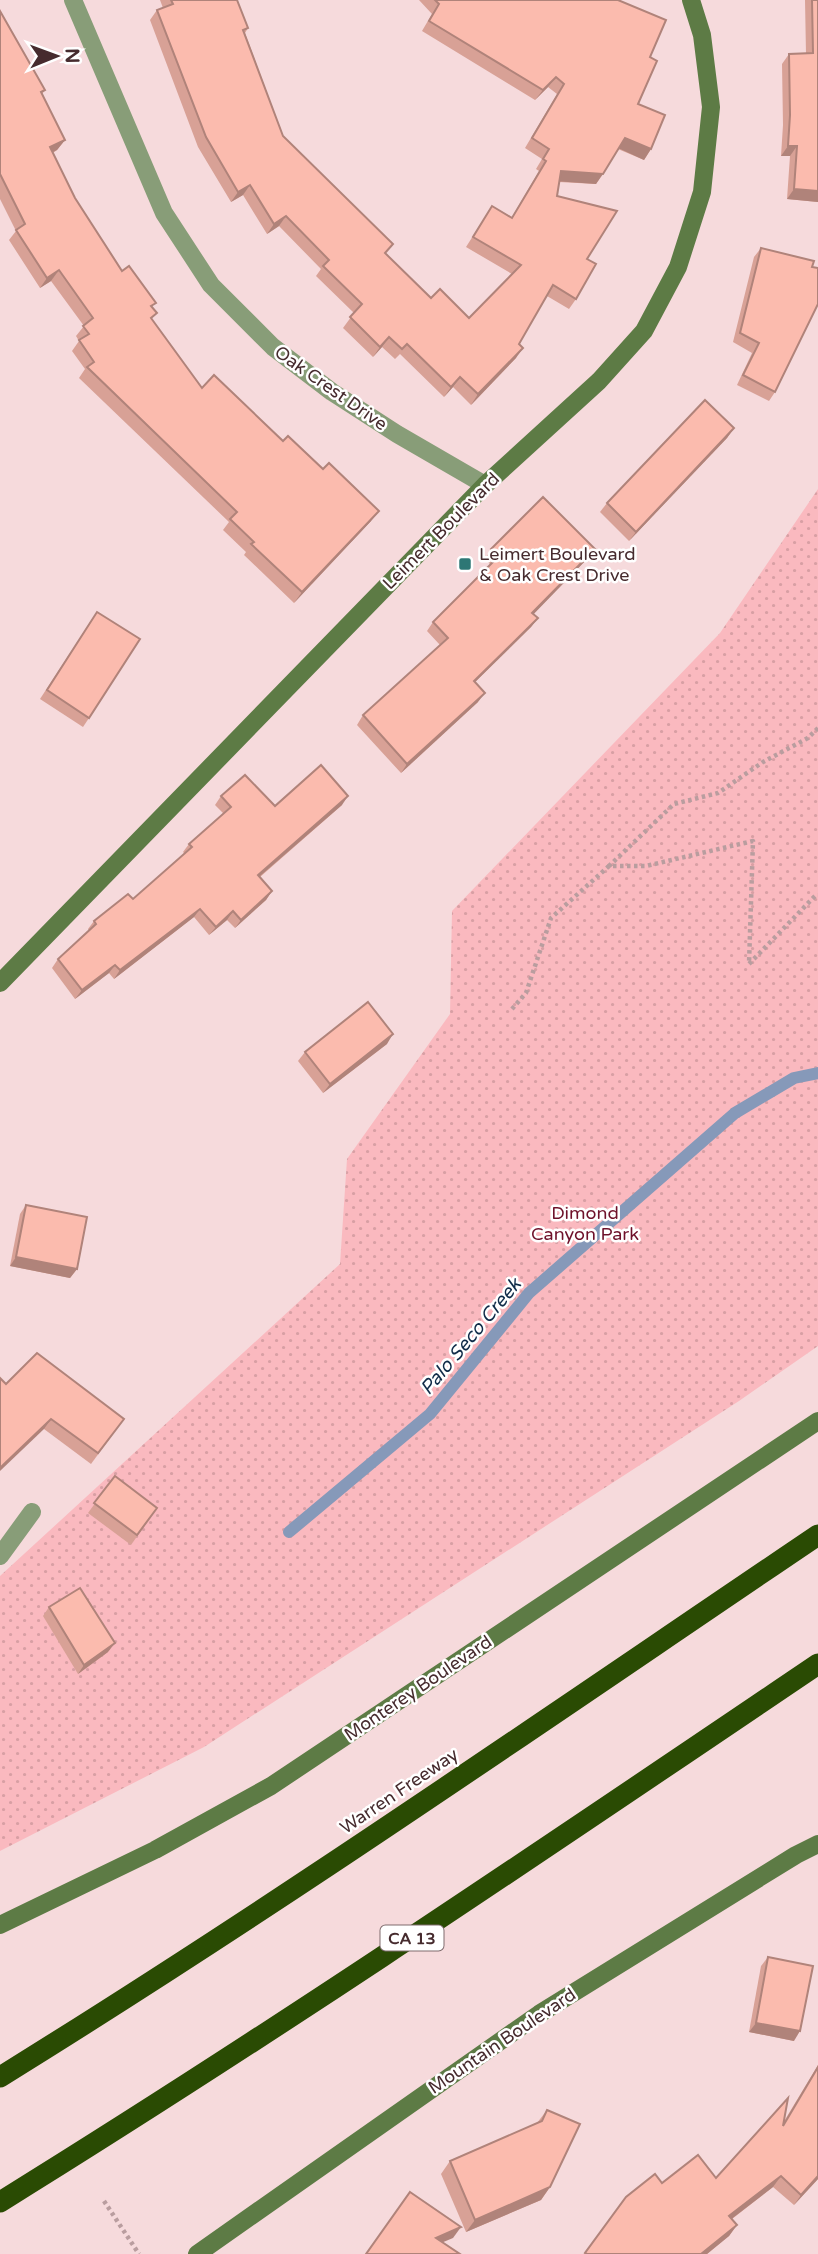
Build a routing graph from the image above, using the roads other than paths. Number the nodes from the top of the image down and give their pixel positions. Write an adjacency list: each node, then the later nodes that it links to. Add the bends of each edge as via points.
1 (73, 0): 3 (street, Oak Crest Drive, via 164,213 211,285 273,347 332,392)
2 (691, 0): 3 (street, Leimert Boulevard, via 702,35 711,107 702,192 678,267 644,331 599,381)
3 (485, 485): 4 (street, Leimert Boulevard)
4 (0, 983)
5 (818, 1421): 11 (street, Monterey Boulevard, via 271,1786 176,1839)
6 (32, 1513): 8 (street)
7 (818, 1532): 12 (highway, Warren Freeway, via 378,1833)
8 (0, 1556)
9 (818, 1664): 13 (highway, CA 13, via 436,1922)
10 (818, 1844): 14 (street, Mountain Boulevard, via 539,2014)
11 (0, 1925)
12 (0, 2077)
13 (0, 2202)
14 (197, 2254)

